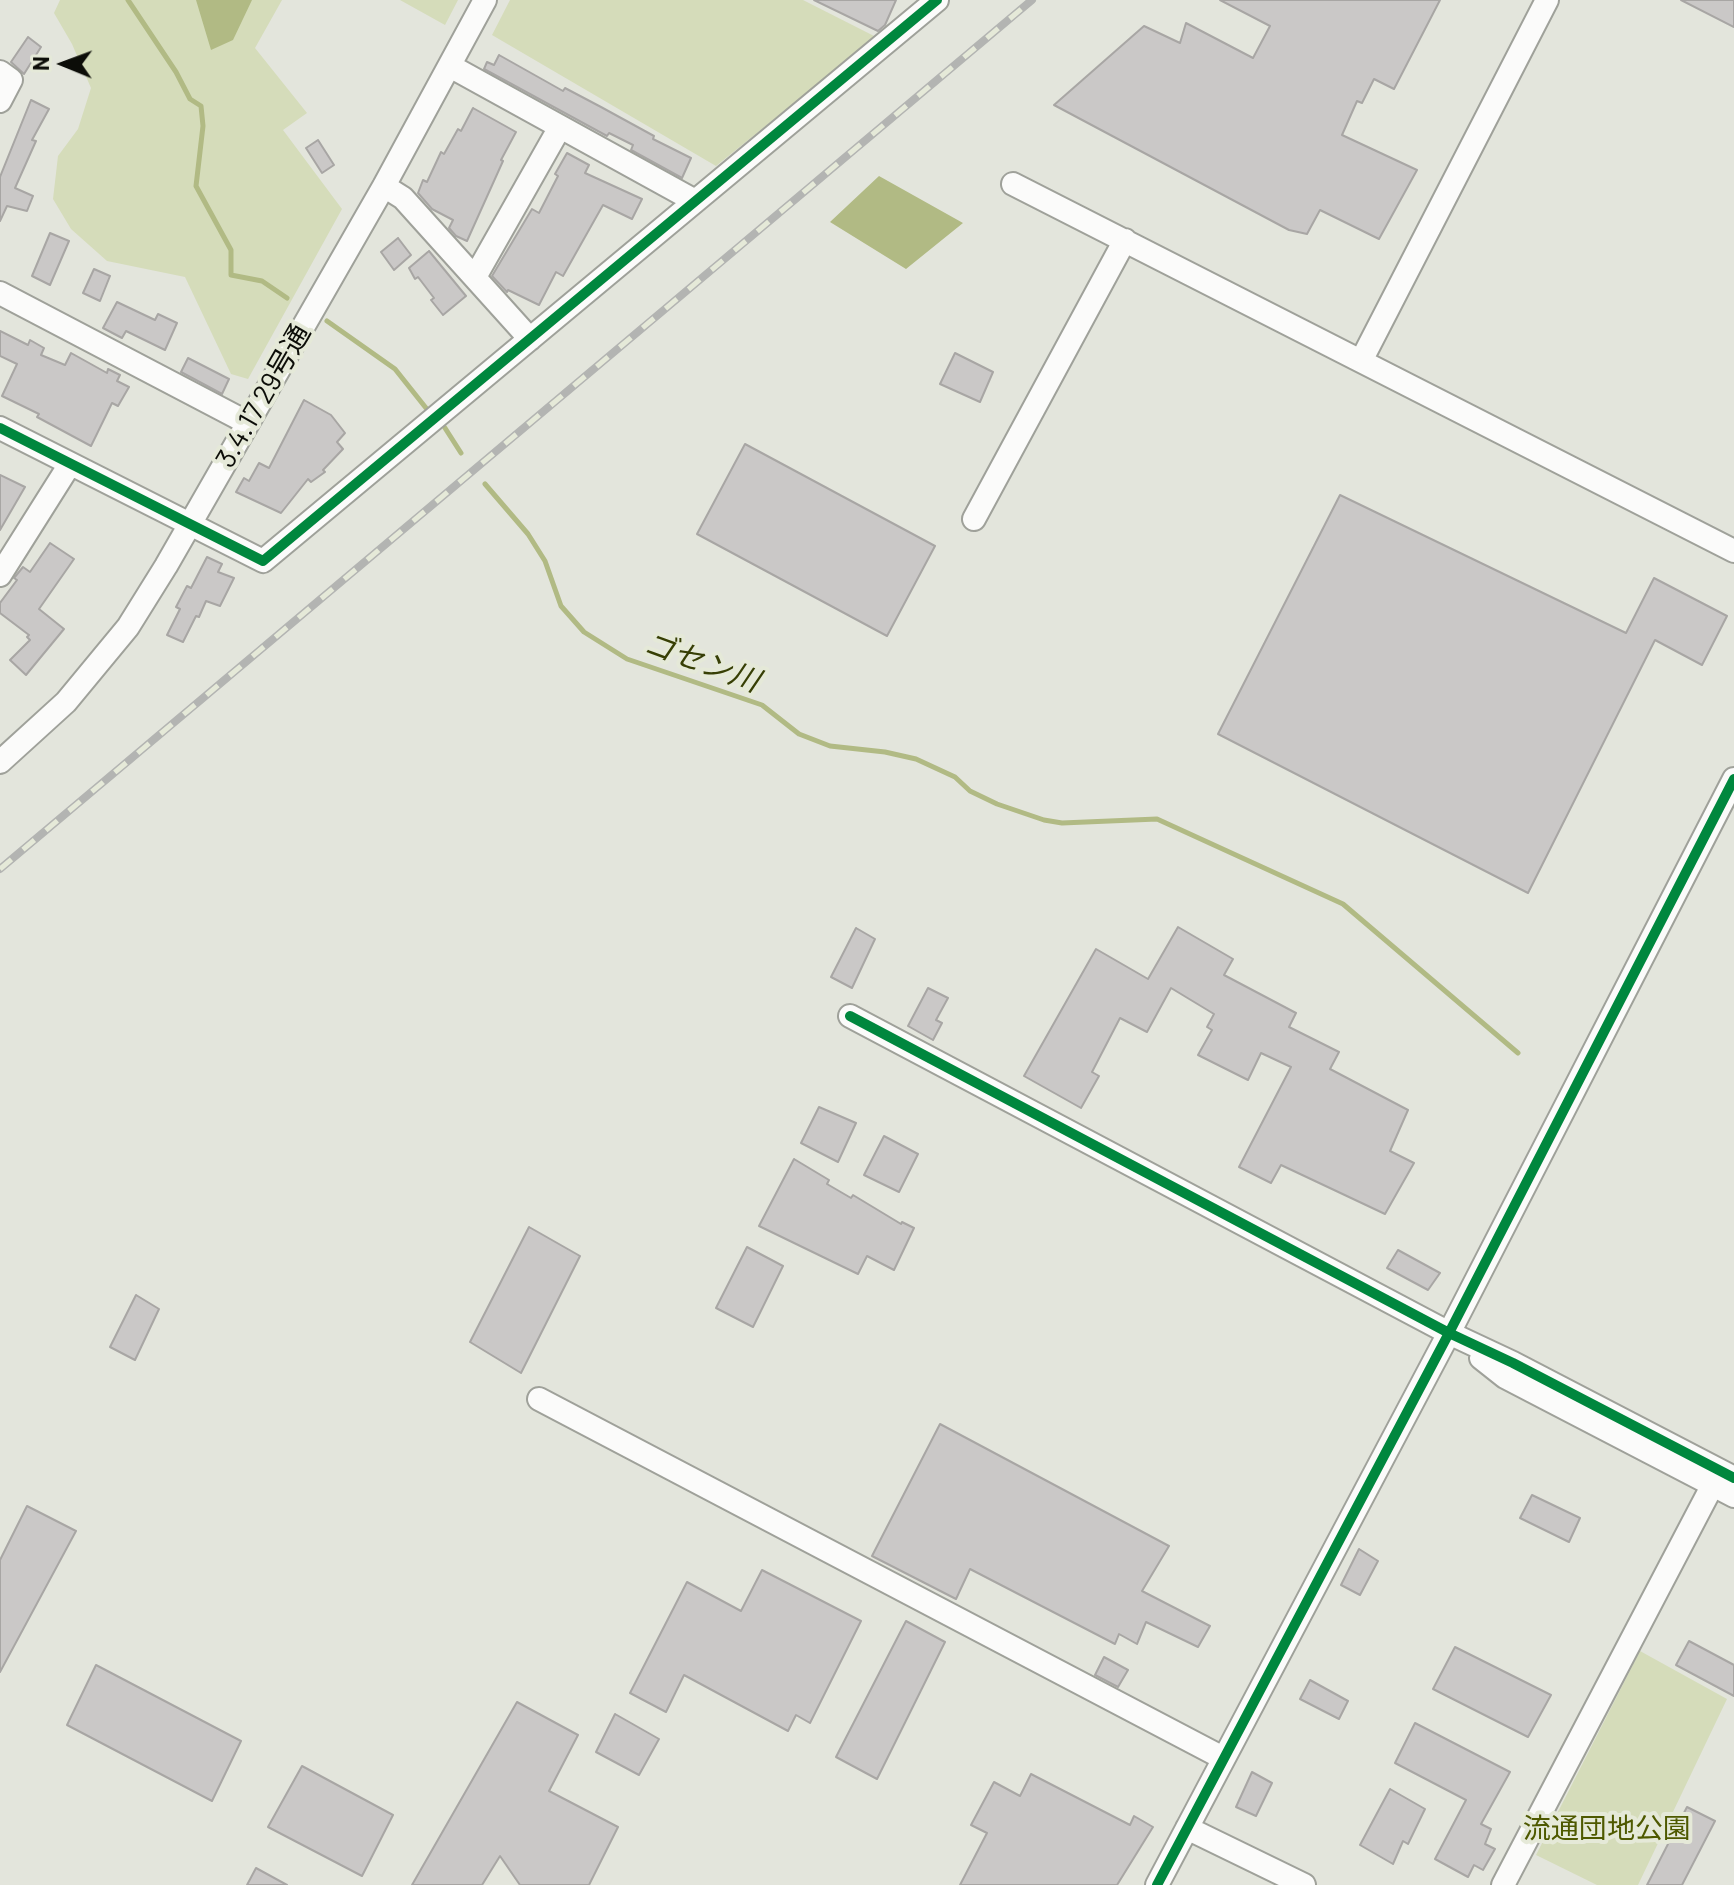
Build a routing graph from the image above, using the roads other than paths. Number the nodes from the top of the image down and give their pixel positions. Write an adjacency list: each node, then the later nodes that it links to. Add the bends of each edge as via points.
1 (485, 0): 4 (street, 3.4.17 29号通)
2 (937, 0): 10 (street)
3 (1547, 0): 15 (street)
4 (450, 66): 7 (street); 9 (street, 3.4.17 29号通)
5 (0, 72): 6 (street, via 11,80)
6 (0, 101)
7 (560, 127): 10 (street); 12 (street)
8 (1013, 184): 11 (street)
9 (384, 186): 12 (street, via 403,198); 16 (street, 3.4.17 29号通)
10 (695, 201): 14 (street)
11 (1125, 240): 15 (street); 19 (street)
12 (475, 277): 14 (street)
13 (0, 293): 16 (street)
14 (530, 339): 20 (street, via 263,561)
15 (1361, 361): 21 (street)
16 (248, 423): 20 (street, 3.4.17 29号通)
17 (0, 428): 18 (street)
18 (70, 464): 20 (street); 22 (street)
19 (974, 519)
20 (189, 526): 23 (street, 3.4.17 29号通, via 110,651 66,702)
21 (1734, 551)
22 (2, 569)
23 (0, 762)
24 (1734, 779): 26 (street)
25 (850, 1016): 26 (street)
26 (1449, 1333): 28 (street); 30 (street)
27 (539, 1399): 30 (street)
28 (1722, 1478): 29 (street); 34 (street)
29 (1734, 1496)
30 (1223, 1758): 31 (street)
31 (1187, 1828): 32 (street); 33 (street)
32 (1157, 1885)
33 (1304, 1885)
34 (1503, 1885)

